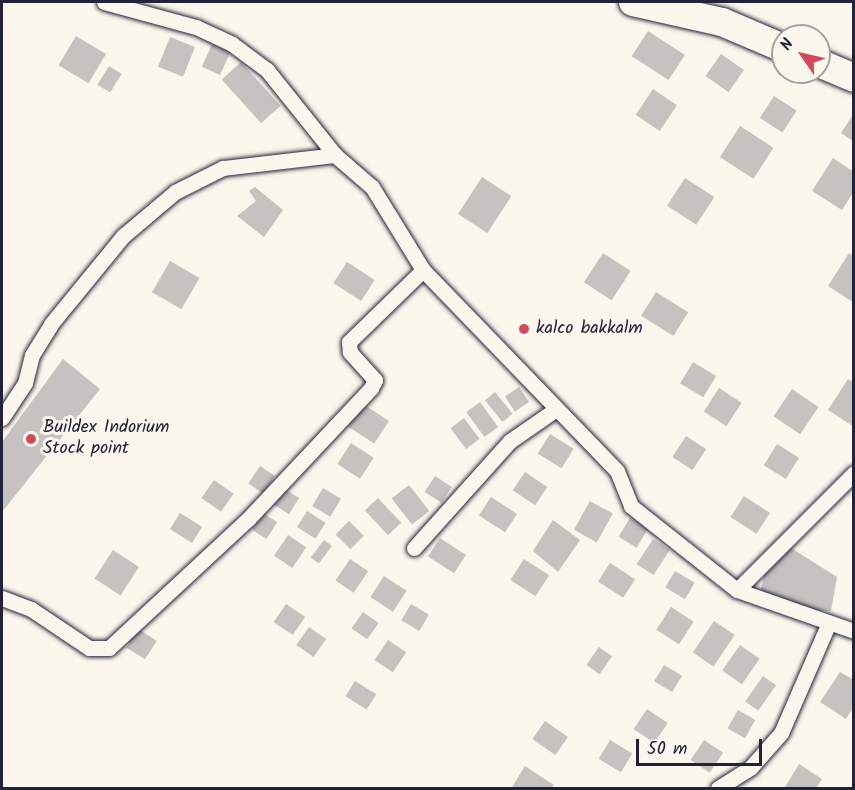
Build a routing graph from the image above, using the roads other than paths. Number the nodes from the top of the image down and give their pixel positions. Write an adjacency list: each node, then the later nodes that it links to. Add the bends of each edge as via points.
1 (104, 2): 6 (street, via 195,27 232,44 267,70)
2 (633, 2): 3 (highway, via 722,22)
3 (771, 43)
4 (831, 68): 5 (highway)
5 (854, 78)
6 (335, 155): 7 (street, via 372,187); 9 (street, via 223,168 175,192 123,236 51,324 32,355 25,382)
7 (423, 270): 8 (street); 13 (street, via 349,342 350,352 375,380 370,388 248,519 109,648 89,648 31,609)
8 (556, 409): 11 (street, via 510,441); 12 (street, via 617,471 632,506)
9 (2, 418)
10 (854, 473): 12 (street)
11 (414, 548)
12 (736, 590): 14 (street)
13 (2, 598)
14 (828, 625): 15 (street); 16 (street, via 781,733 751,767)
15 (854, 631)
16 (718, 789)

